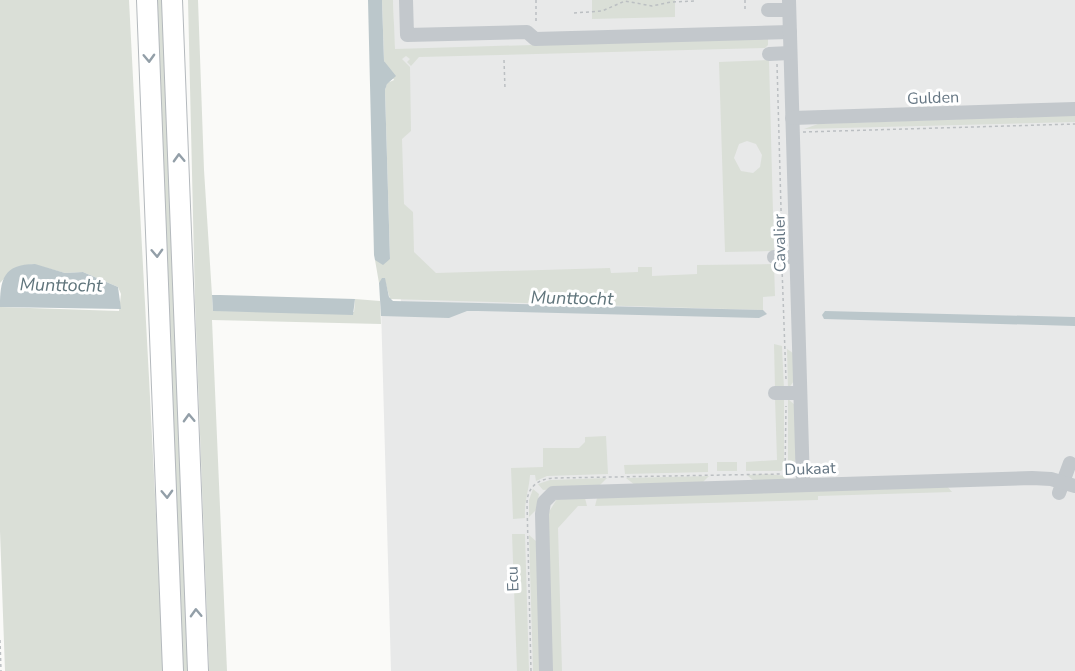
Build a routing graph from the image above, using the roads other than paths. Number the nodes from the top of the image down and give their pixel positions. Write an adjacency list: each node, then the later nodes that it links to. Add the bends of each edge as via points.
1 (147, 0): 13 (highway, one-way to 13)
2 (172, 0): 14 (highway, one-way to 2)
3 (406, 0): 6 (street, via 407,35 527,32 535,39)
4 (789, 5): 5 (street); 6 (street, Cavalier)
5 (768, 10)
6 (790, 32): 8 (street, Cavalier, via 778,54)
7 (1075, 109): 8 (street, Gulden)
8 (792, 118): 10 (street, Cavalier, via 784,257 787,393)
9 (1070, 463): 11 (street)
10 (802, 485): 11 (street, Dukaat, via 963,486 1037,478); 12 (street, Dukaat, via 566,491)
11 (1066, 487)
12 (547, 497): 15 (street, Ecu, via 542,514)
13 (173, 671)
14 (198, 671)
15 (546, 671)

